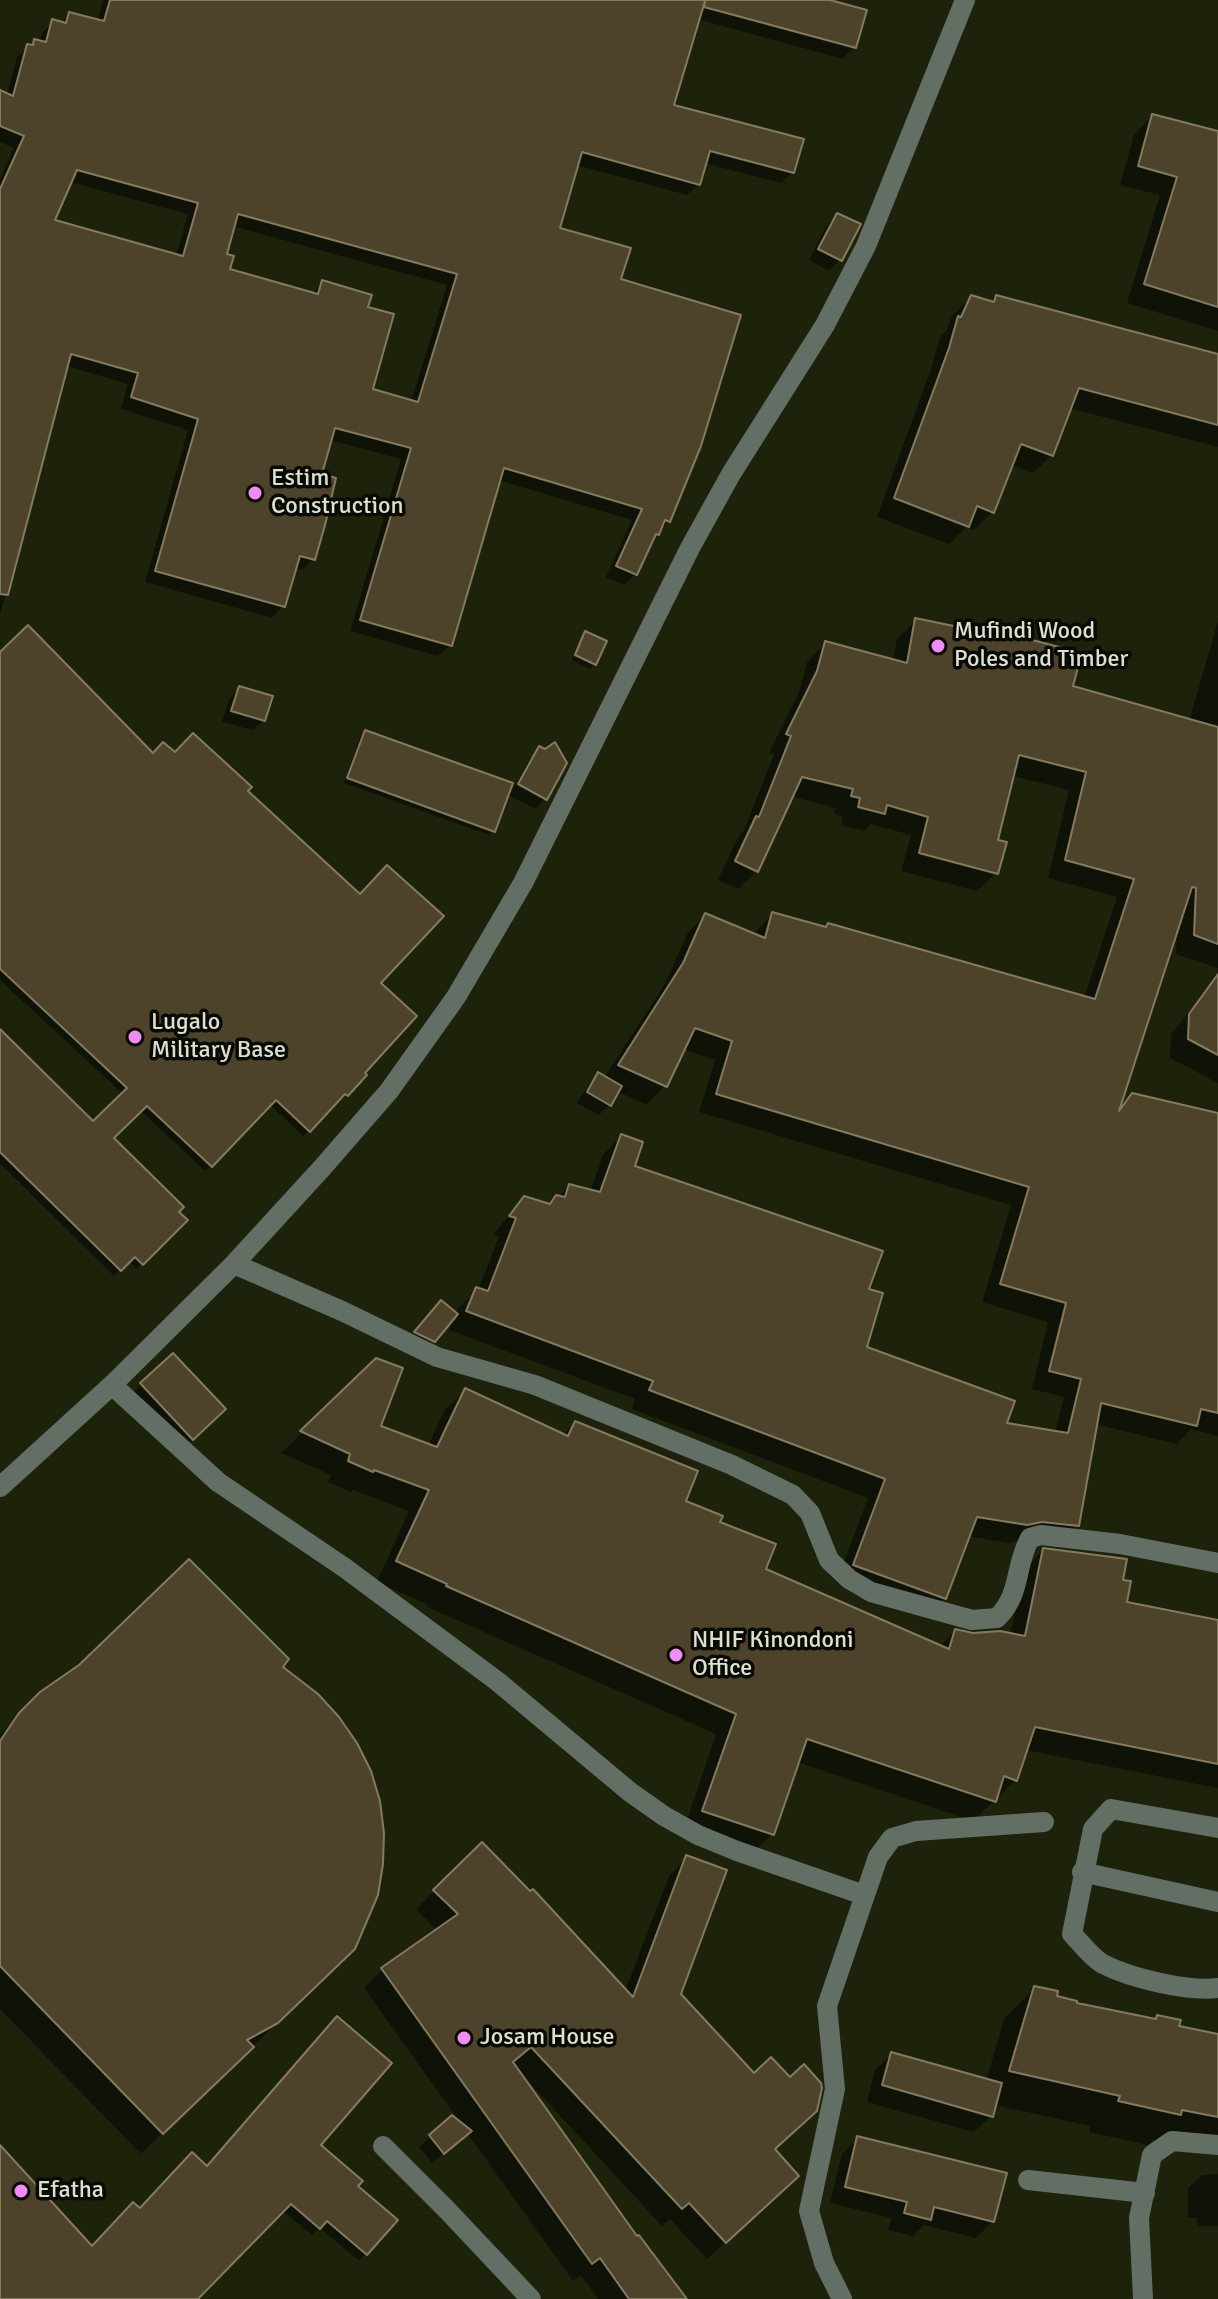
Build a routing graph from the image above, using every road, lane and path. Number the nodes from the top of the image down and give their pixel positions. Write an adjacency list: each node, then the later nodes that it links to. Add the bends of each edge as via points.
1 (965, 0): 2 (lane, via 866,246 825,325 690,548 523,883 456,997 389,1091)
2 (234, 1264): 3 (lane); 5 (lane, via 437,1357 535,1385 793,1495 810,1513 829,1560 871,1592 972,1620 997,1618 1015,1594 1024,1549 1030,1538 1041,1535)
3 (112, 1385): 4 (lane); 9 (lane, via 218,1482 497,1681 664,1816 737,1851)
4 (0, 1487)
5 (1218, 1563)
6 (1044, 1822): 9 (lane, via 916,1831 892,1838 878,1857)
7 (1218, 1828): 8 (lane, via 1111,1809 1093,1829)
8 (1082, 1872): 10 (lane); 11 (lane, via 1072,1934 1101,1964 1166,1985)
9 (864, 1895): 17 (lane, via 827,2006 835,2089 809,2211 824,2263)
10 (1218, 1902)
11 (1218, 1988)
12 (1218, 2145): 15 (lane, via 1172,2141 1152,2155)
13 (383, 2146): 16 (lane)
14 (1028, 2180): 15 (lane)
15 (1145, 2193): 18 (lane, via 1139,2218)
16 (531, 2299)
17 (842, 2299)
18 (1143, 2299)

